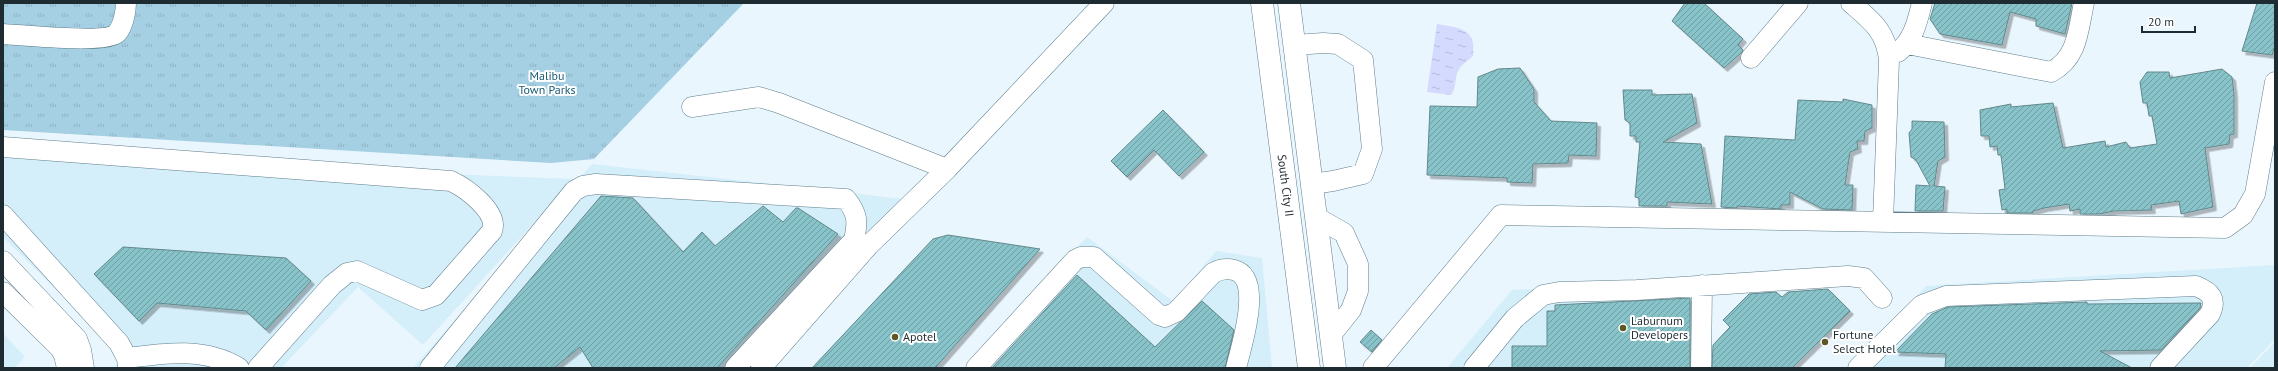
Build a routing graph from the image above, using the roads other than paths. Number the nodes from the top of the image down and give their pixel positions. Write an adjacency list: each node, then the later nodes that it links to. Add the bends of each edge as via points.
1 (126, 3): 9 (street, via 118,32 111,37 93,39)
2 (1104, 3): 17 (street)
3 (1262, 3): 38 (main road, South City II)
4 (1289, 3): 11 (main road)
5 (1798, 3): 12 (street)
6 (1851, 3): 13 (street, via 1882,33 1887,44)
7 (1922, 3): 10 (street, via 1914,32)
8 (2084, 3): 10 (street, via 2073,50 2068,60 2051,72)
9 (3, 34)
10 (1907, 44): 13 (street)
11 (1295, 45): 18 (main road); 18 (street, via 1338,44 1363,60 1372,149 1363,174)
12 (1751, 58)
13 (1889, 60): 21 (street)
14 (2275, 82): 21 (street, via 2255,194 2243,215 2225,228)
15 (692, 107): 17 (street, via 759,97)
16 (3, 147): 32 (street, via 451,181 462,186 492,216 492,231 436,295 422,300 357,271 348,273 332,285)
17 (947, 169): 35 (street, via 868,245)
18 (1312, 184): 20 (main road)
19 (3, 215): 28 (street, via 119,343)
20 (1316, 218): 27 (main road); 27 (street, via 1344,233 1358,264 1358,291 1351,310)
21 (1883, 222): 40 (street, via 1501,215)
22 (3, 261): 24 (street)
23 (1702, 285): 26 (street, via 1857,276 1868,281); 41 (street, via 1543,295 1515,318); 42 (street)
24 (31, 289): 25 (street); 30 (street, via 77,340)
25 (10, 298): 29 (street, via 60,348)
26 (1882, 298)
27 (1330, 335): 39 (main road)
28 (128, 363): 31 (street, via 162,353 205,354 225,359)
29 (67, 368)
30 (84, 368)
31 (239, 368)
32 (258, 368)
33 (430, 368): 34 (street, via 574,191 583,186 604,184 846,199 858,223 854,240)
34 (735, 368)
35 (761, 368)
36 (976, 368): 37 (street, via 1075,260 1087,256 1094,257 1159,315 1165,317 1176,312 1213,273 1220,269 1239,272 1248,284 1249,297)
37 (1236, 368)
38 (1309, 368)
39 (1335, 368)
40 (1373, 368)
41 (1474, 368)
42 (1702, 368)
43 (1858, 368): 44 (street, via 1922,305 1946,296 2196,286 2208,291 2214,306 2210,314)
44 (2160, 368)

